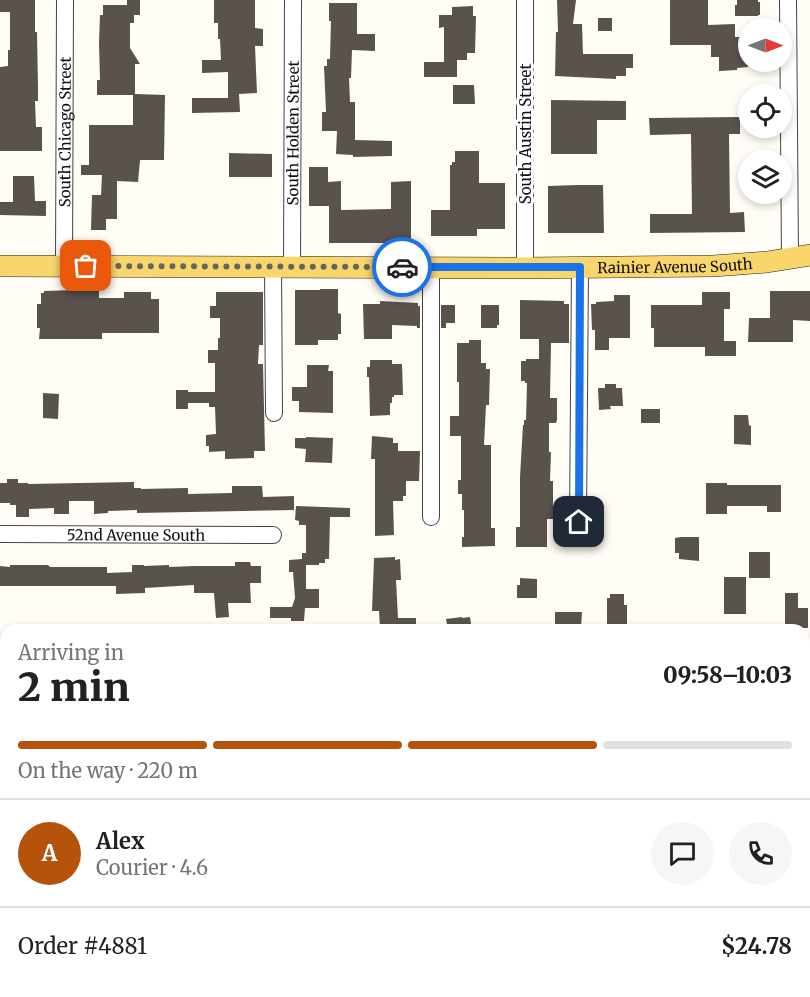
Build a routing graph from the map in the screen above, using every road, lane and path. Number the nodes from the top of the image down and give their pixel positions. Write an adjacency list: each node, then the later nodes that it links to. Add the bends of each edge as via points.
1 (65, 0): 7 (street, South Chicago Street)
2 (293, 0): 8 (street, South Holden Street)
3 (525, 0): 11 (street, South Austin Street)
4 (788, 0): 5 (street)
5 (800, 257): 10 (main road, Rainier Avenue South, via 740,265)
6 (0, 266): 7 (main road, Rainier Avenue South)
7 (64, 266): 8 (main road, Rainier Avenue South)
8 (282, 267): 9 (main road, Rainier Avenue South); 12 (street, South Holden Street)
9 (431, 267): 11 (main road, Rainier Avenue South); 13 (street)
10 (580, 267): 11 (main road, Rainier Avenue South); 14 (street)
11 (525, 268)
12 (274, 413)
13 (431, 516)
14 (579, 522)
15 (0, 534): 16 (street, 52nd Avenue South)
16 (273, 535)

